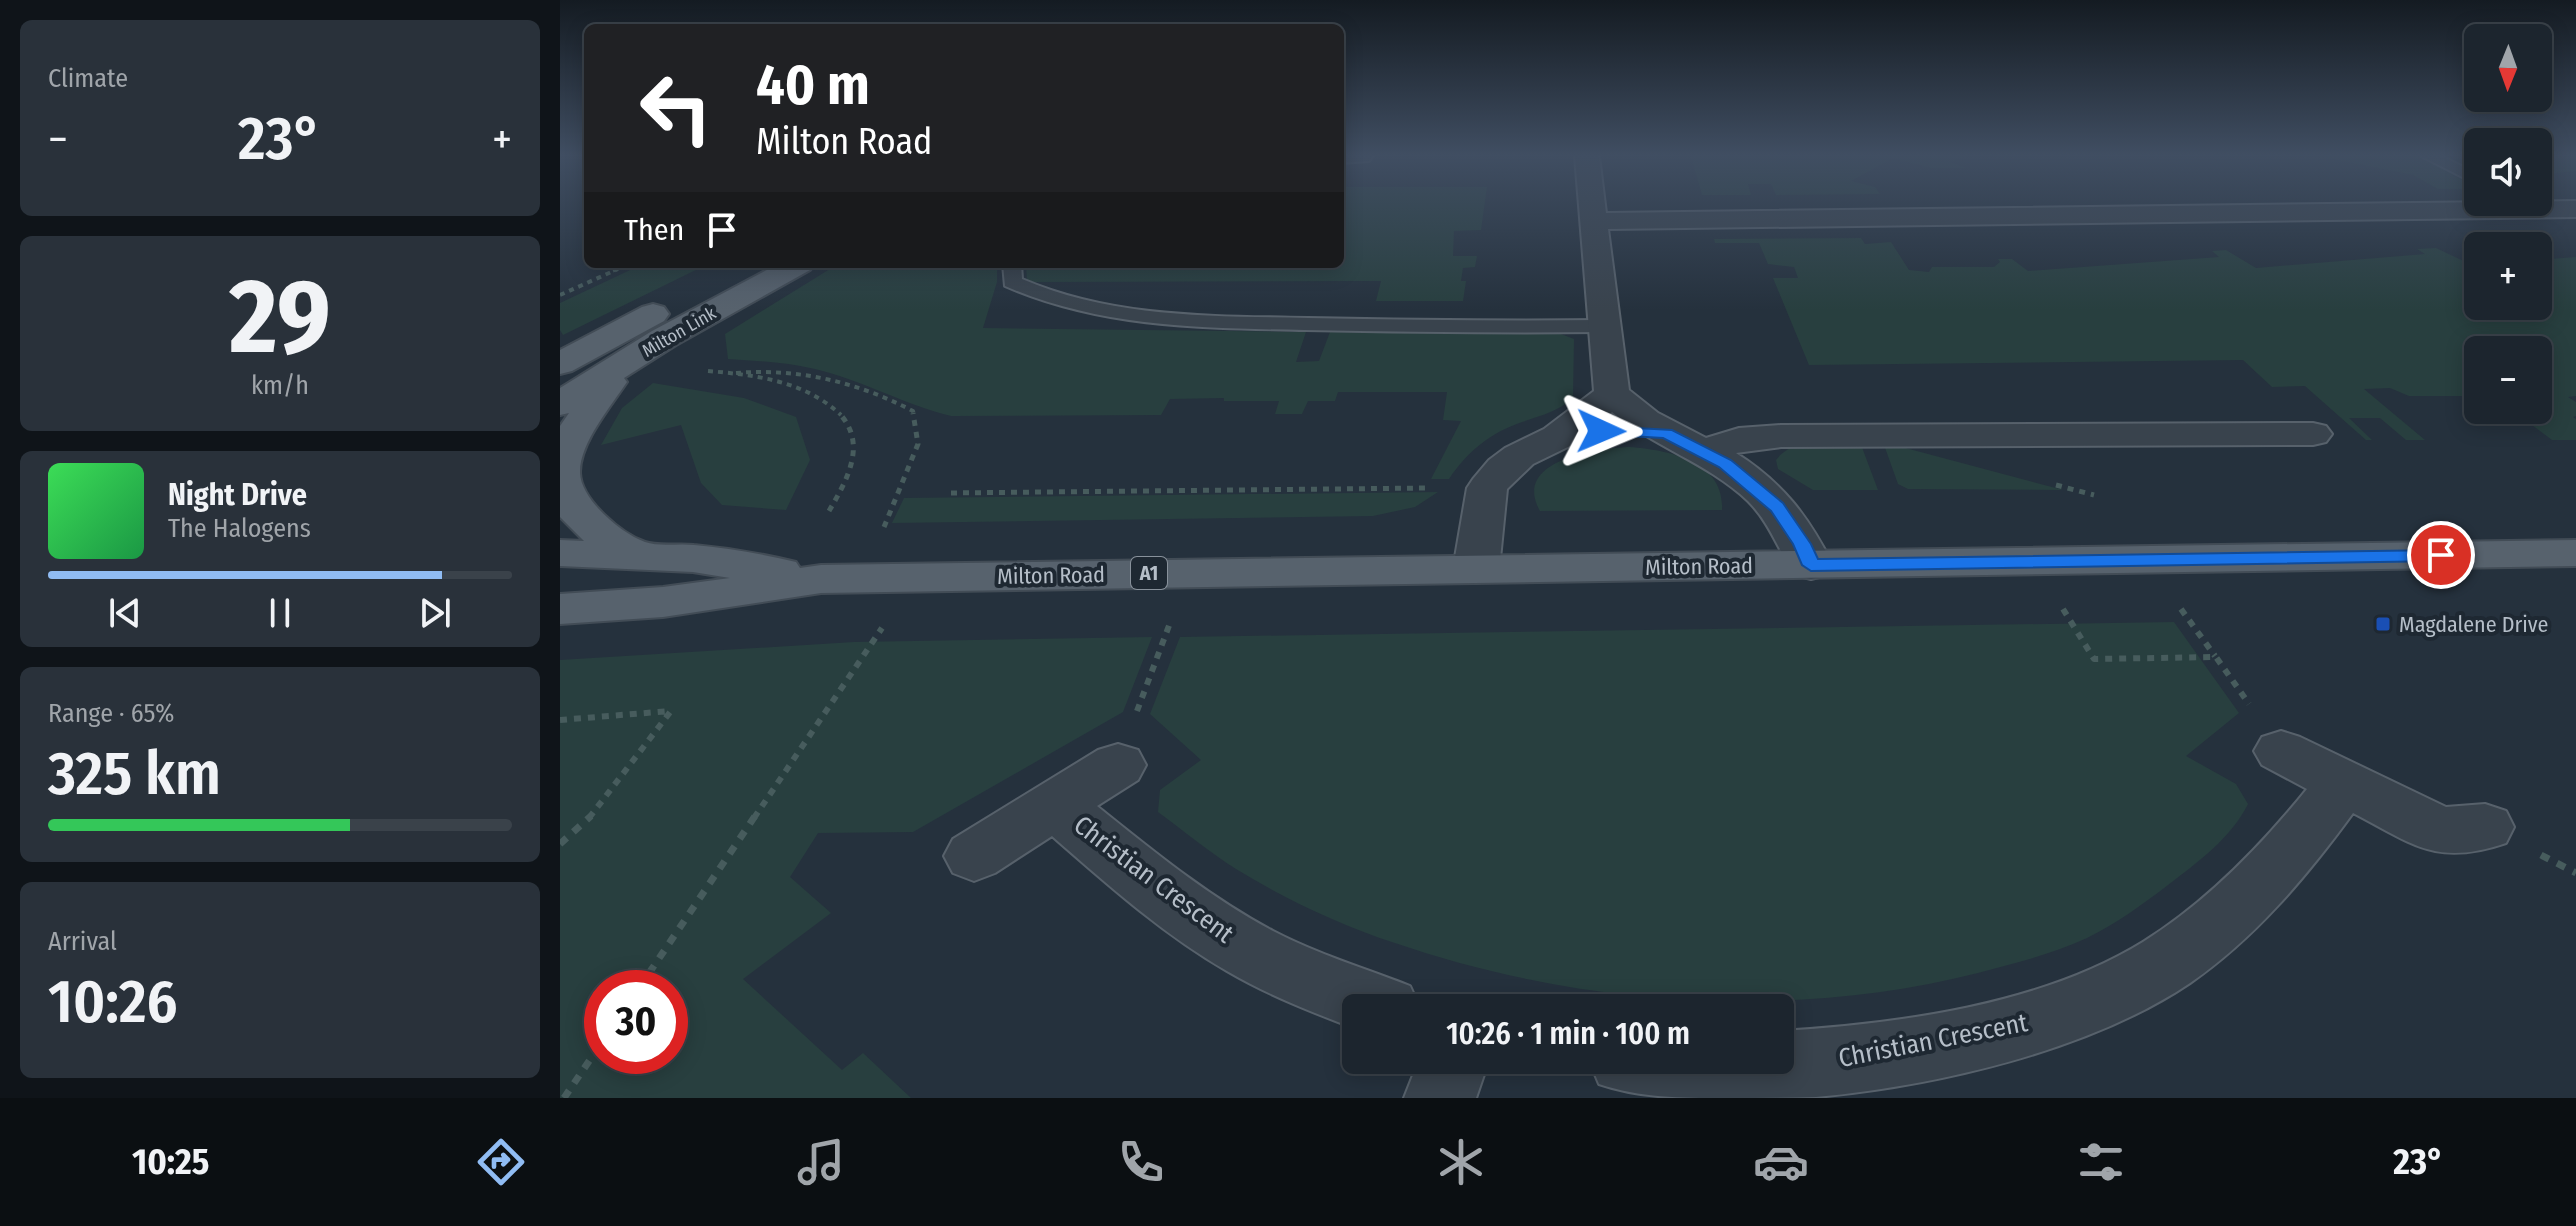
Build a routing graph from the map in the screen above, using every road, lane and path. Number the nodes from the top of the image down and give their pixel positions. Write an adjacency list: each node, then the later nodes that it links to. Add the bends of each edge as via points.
1 (1593, 207): 5 (street)
2 (2453, 207): 5 (street)
3 (2552, 207): 4 (street)
4 (2576, 209)
5 (1595, 221): 11 (street)
6 (621, 268): 10 (path)
7 (739, 268): 12 (main road, Milton Link)
8 (793, 268): 13 (main road, Milton Link)
9 (1012, 268): 11 (lane, via 1012,282 1038,295 1101,313 1143,318 1364,326)
10 (560, 295)
11 (1605, 326): 16 (street)
12 (560, 364)
13 (620, 367): 17 (main road, Milton Link); 22 (main road, via 572,436)
14 (707, 371): 15 (path)
15 (736, 373): 25 (path, via 815,393 838,411 851,431 853,459); 26 (path, via 765,369 824,378 876,391 913,411 918,444)
16 (1612, 394): 18 (street); 20 (street)
17 (560, 404)
18 (1666, 433): 20 (street, via 1601,431); 21 (street)
19 (2313, 434): 21 (street, via 1781,436 1739,440)
20 (1558, 437): 32 (street, via 1519,456 1487,488)
21 (1704, 451): 31 (street, via 1777,507)
22 (560, 473): 29 (main road, via 575,511)
23 (1433, 488): 24 (path)
24 (951, 493)
25 (829, 511)
26 (884, 527)
27 (560, 553): 29 (main road, Milton Road / A1)
28 (2576, 553): 30 (main road, Milton Road / A1)
29 (633, 554): 33 (main road, Milton Road / A1)
30 (2033, 561): 31 (main road, Milton Road / A1); 38 (path, via 2094,659 2216,657)
31 (1811, 565): 32 (main road, Milton Road / A1)
32 (1476, 569): 33 (main road, Milton Road / A1)
33 (821, 579): 34 (main road, Milton Road / A1, via 663,602)
34 (560, 609)
35 (1170, 621): 39 (path)
36 (882, 628): 45 (path)
37 (560, 720): 43 (path, via 671,711 588,820)
38 (2281, 751): 40 (street)
39 (1118, 765): 41 (street, Christian Crescent)
40 (2344, 782): 42 (street, via 2441,831); 47 (street, Christian Crescent, via 2261,883 2210,930 2135,981 2032,1023 1977,1037)
41 (1055, 805): 44 (street, Christian Crescent); 46 (street, Christian Crescent, via 1165,895 1228,937 1281,967)
42 (2485, 827)
43 (560, 844)
44 (974, 856)
45 (651, 970)
46 (1350, 994)
47 (1794, 1062)
48 (584, 1069): 50 (path)
49 (1449, 1074): 51 (street)
50 (564, 1098)
51 (1440, 1098)

